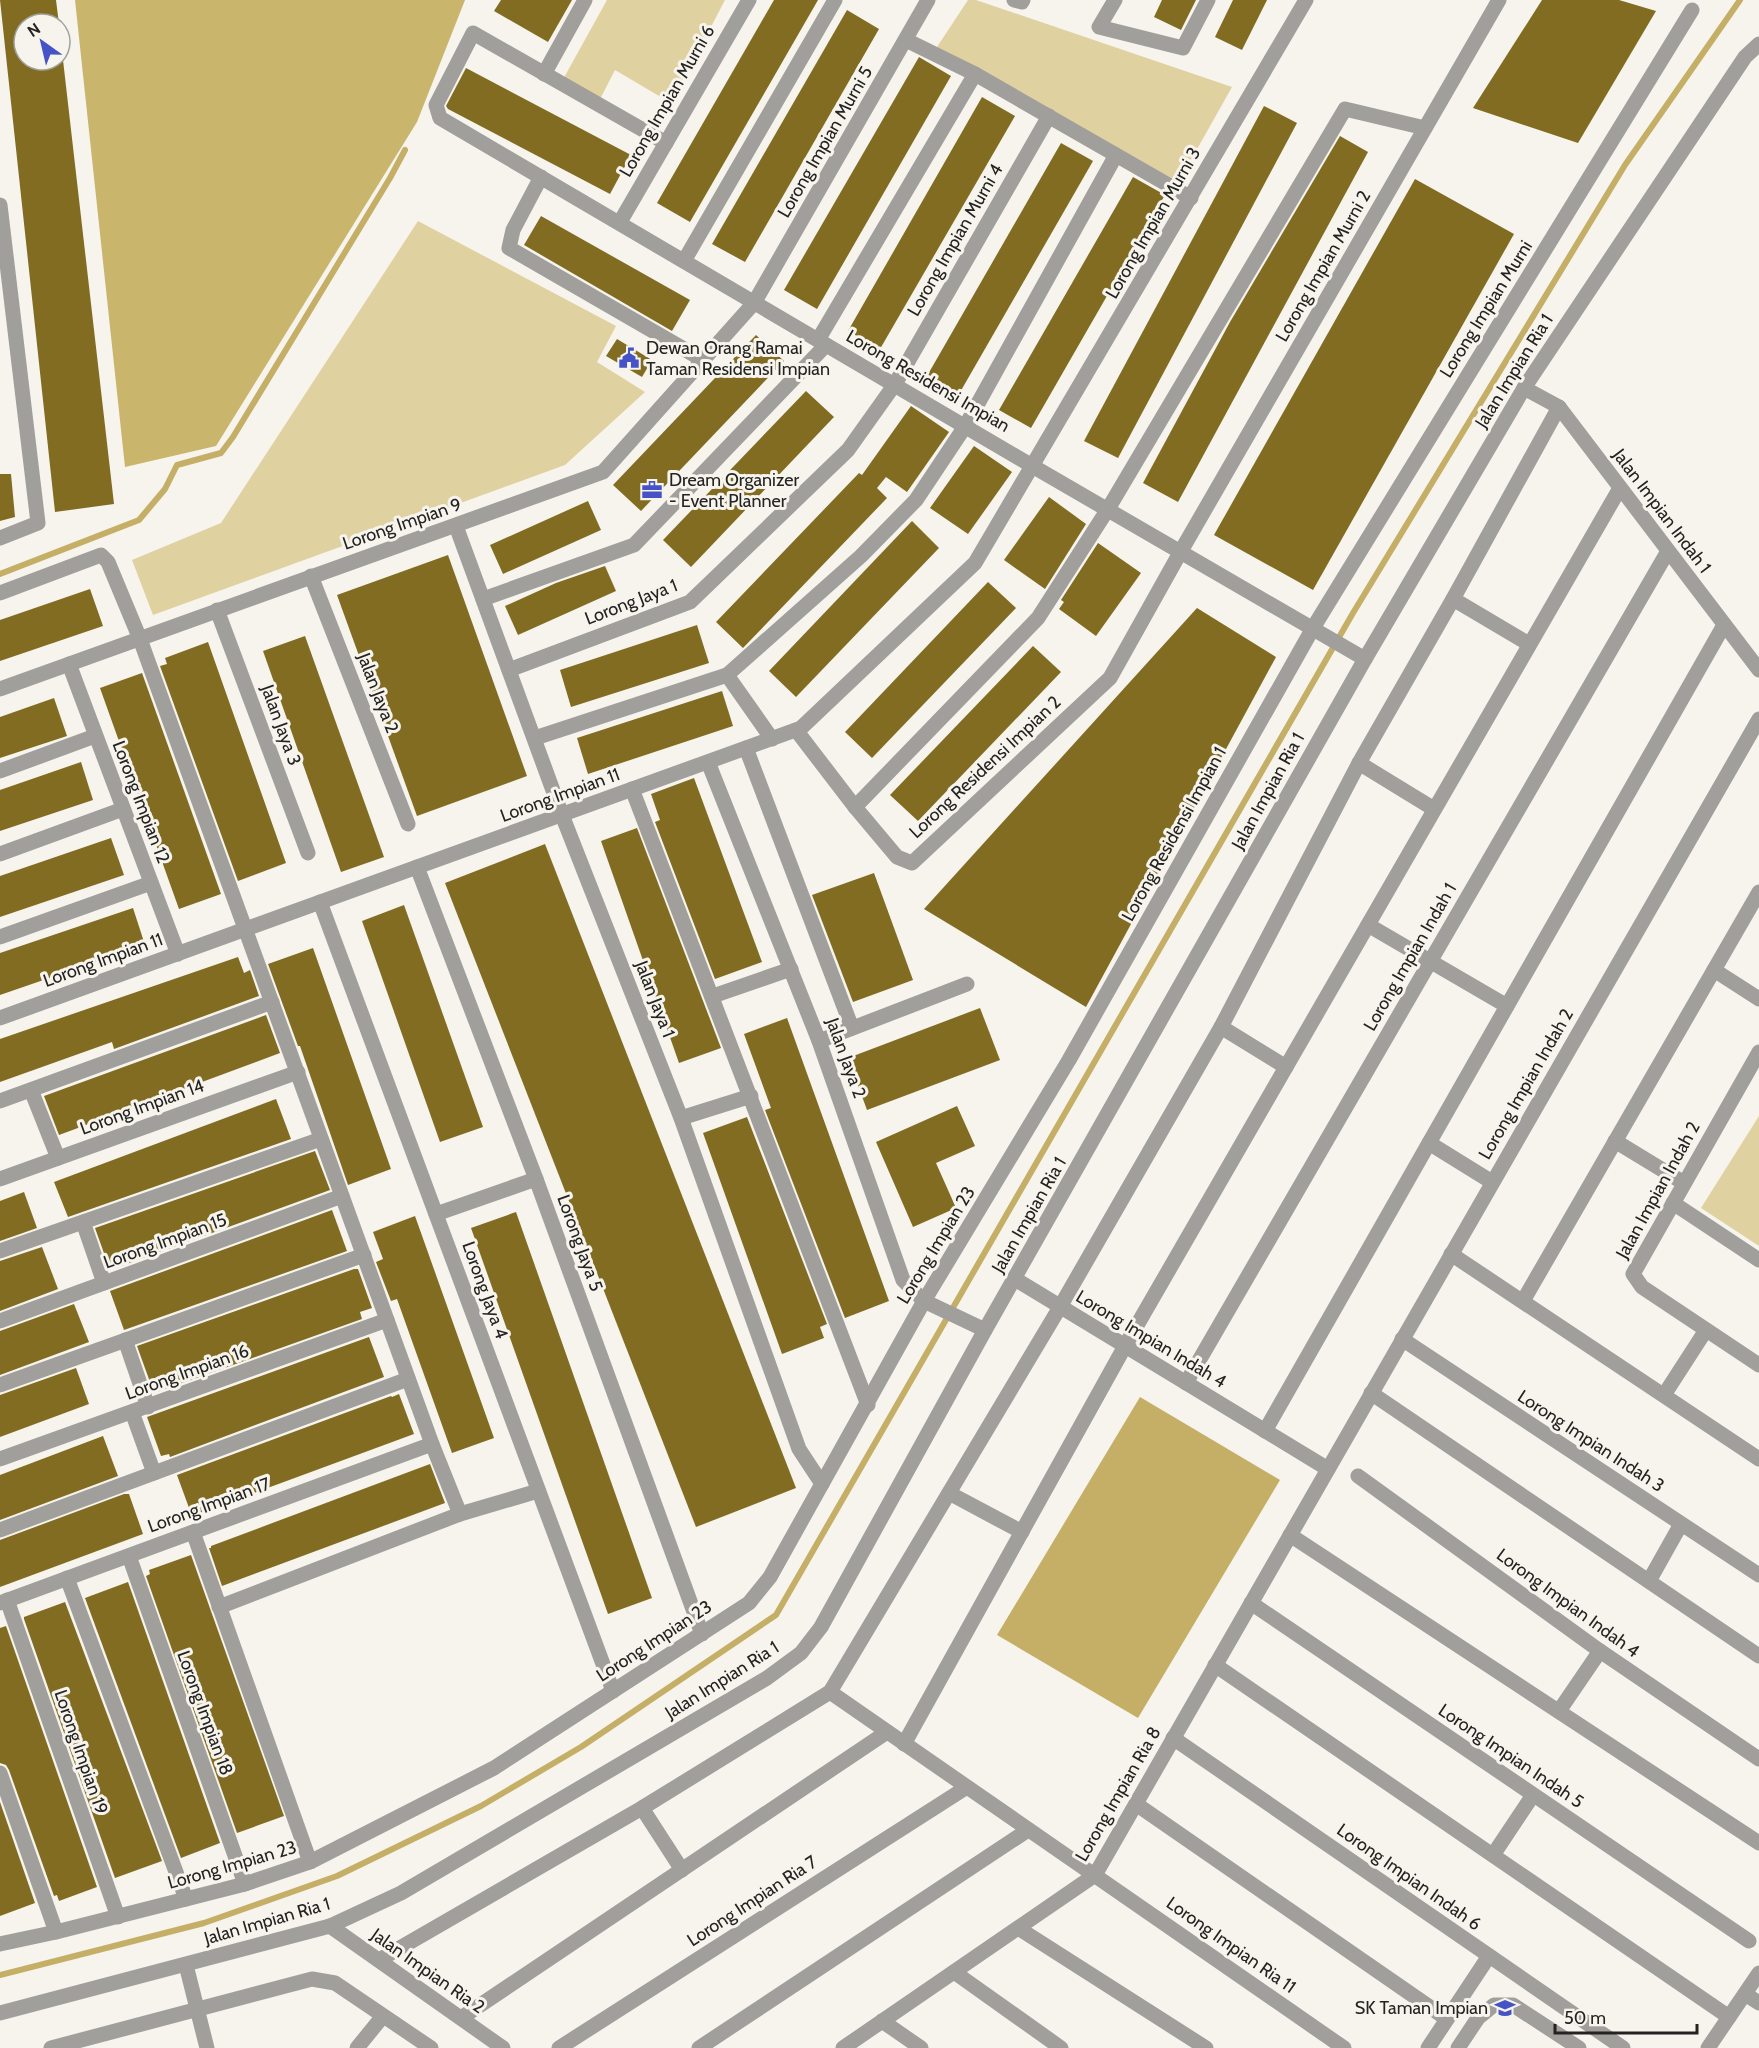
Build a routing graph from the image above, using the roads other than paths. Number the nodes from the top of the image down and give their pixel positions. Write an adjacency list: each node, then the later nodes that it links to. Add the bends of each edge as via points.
1 (585, 0): 14 (street)
2 (749, 0): 18 (street, Lorong Impian Murni 6)
3 (835, 0): 24 (street)
4 (928, 0): 12 (street, Lorong Impian Murni 5)
5 (1014, 0): 6 (street)
6 (1023, 0)
7 (1115, 0): 8 (street, via 1099,27 1183,48)
8 (1208, 0)
9 (1306, 0): 21 (street, Lorong Impian Murni 3)
10 (1499, 0): 17 (street, Lorong Impian Murni 2)
11 (1692, 10): 45 (street, Lorong Impian Murni)
12 (906, 40): 15 (street); 25 (street, Lorong Impian Murni 5)
13 (1759, 44): 29 (street, Jalan Impian Ria 1, via 1744,57)
14 (544, 74): 18 (street); 20 (street, Lorong Residensi Impian, via 473,33 436,105 440,118)
15 (975, 74): 16 (street); 26 (street)
16 (1049, 116): 19 (street); 28 (street, Lorong Impian Murni 4)
17 (1425, 128): 34 (street, via 1345,109); 37 (street, Lorong Impian Murni 2)
18 (666, 143): 23 (street, Lorong Impian Murni 6)
19 (1116, 155): 21 (street); 31 (street)
20 (541, 177): 23 (street, Lorong Residensi Impian); 27 (street, via 513,230 508,248)
21 (1191, 198): 32 (street, Lorong Impian Murni 3)
22 (0, 205): 36 (street, via 38,523)
23 (620, 222): 24 (street, Lorong Residensi Impian)
24 (684, 261): 25 (street, Lorong Residensi Impian)
25 (754, 303): 26 (street, Lorong Residensi Impian); 27 (street, Lorong Impian 9)
26 (822, 343): 28 (street, Lorong Residensi Impian); 41 (street, via 634,545)
27 (703, 360): 35 (street, Lorong Impian 9, via 603,472)
28 (896, 384): 31 (street, Lorong Residensi Impian); 50 (street, Lorong Jaya 1, via 848,450 690,602)
29 (1524, 388): 30 (street, Jalan Impian Indah 1); 48 (street, Jalan Impian Ria 1)
30 (1558, 407): 33 (street, Jalan Impian Indah 1); 42 (street)
31 (966, 425): 32 (street, Lorong Residensi Impian); 52 (street, via 916,500 861,556)
32 (1033, 466): 34 (street, Lorong Residensi Impian); 55 (street, Lorong Impian 11, via 975,563)
33 (1620, 488): 38 (street, Jalan Impian Indah 1); 47 (street)
34 (1108, 509): 37 (street, Lorong Residensi Impian); 64 (street, via 1038,618)
35 (456, 526): 39 (street, Lorong Impian 9); 41 (street, Jalan Jaya 1)
36 (0, 538)
37 (1181, 551): 45 (street, Lorong Residensi Impian); 64 (street, Lorong Residensi Impian 2, via 1110,678 912,863 897,857)
38 (1668, 551): 44 (street, Jalan Impian Indah 1); 79 (street, Lorong Impian Indah 1)
39 (311, 576): 43 (street, Lorong Impian 9); 68 (street, Jalan Jaya 2)
40 (0, 593): 46 (street, via 101,555 108,562)
41 (483, 599): 50 (street, Jalan Jaya 1)
42 (1453, 599): 47 (street); 61 (street)
43 (217, 610): 46 (street, Lorong Impian 9); 69 (street, Jalan Jaya 3)
44 (1724, 625): 51 (street, Jalan Impian Indah 1); 86 (street)
45 (1319, 631): 48 (street, Lorong Residensi Impian); 92 (street, Lorong Residensi Impian 1)
46 (140, 639): 49 (street, Lorong Impian 9); 76 (street)
47 (1529, 644): 66 (street)
48 (1365, 659): 115 (street, Jalan Impian Ria 1)
49 (69, 664): 53 (street, Lorong Impian 9); 56 (street, Lorong Impian 12)
50 (509, 670): 57 (street, Jalan Jaya 1)
51 (1759, 670)
52 (727, 675): 57 (street); 58 (street)
53 (0, 689)
54 (1759, 719): 105 (street, Lorong Impian Indah 2)
55 (796, 730): 58 (street, Lorong Impian 11); 64 (street, Lorong Residensi Impian 2)
56 (95, 736): 62 (street); 65 (street, Lorong Impian 12)
57 (535, 738): 67 (street, Jalan Jaya 1)
58 (772, 739): 59 (street, Lorong Impian 11)
59 (746, 748): 60 (street, Lorong Impian 11); 89 (street)
60 (708, 762): 63 (street, Lorong Impian 11); 80 (street, Jalan Jaya 2)
61 (1359, 763): 66 (street); 88 (street)
62 (0, 771)
63 (632, 789): 67 (street, Lorong Impian 11); 83 (street)
64 (855, 807)
65 (123, 809): 70 (street); 72 (street, Lorong Impian 12)
66 (1434, 809): 75 (street)
67 (562, 815): 71 (street, Lorong Impian 11); 98 (street, Jalan Jaya 1)
68 (408, 824)
69 (308, 853)
70 (0, 854)
71 (417, 867): 74 (street, Lorong Impian 11); 104 (street, Lorong Jaya 5)
72 (151, 884): 77 (street); 78 (street, Lorong Impian 12)
73 (1759, 892): 81 (street)
74 (320, 902): 76 (street, Lorong Impian 11); 109 (street, Lorong Jaya 4)
75 (1368, 925): 79 (street); 93 (street)
76 (246, 929): 78 (street, Lorong Impian 11); 85 (street)
77 (0, 937)
78 (178, 954): 87 (street, Lorong Impian 11)
79 (1430, 961): 86 (street); 129 (street, Lorong Impian Indah 1)
80 (791, 969): 83 (street); 90 (street, Jalan Jaya 2)
81 (1714, 970): 84 (street); 100 (street)
82 (967, 984): 89 (street)
83 (712, 996): 96 (street)
84 (1759, 999)
85 (272, 1002): 94 (street); 95 (street)
86 (1507, 1006): 101 (street)
87 (0, 1018)
88 (1221, 1027): 93 (street); 119 (street)
89 (852, 1028): 90 (street)
90 (819, 1041): 118 (street, Jalan Jaya 2, via 903,1280)
91 (1759, 1052): 106 (street, Jalan Impian Indah 2)
92 (1069, 1060): 118 (street, Lorong Impian 23)
93 (1286, 1067): 126 (street)
94 (298, 1072): 99 (street); 102 (street, Lorong Impian 14)
95 (32, 1090): 97 (street); 102 (street)
96 (751, 1096): 98 (street); 133 (street)
97 (0, 1101)
98 (681, 1118): 143 (street, Jalan Jaya 1, via 799,1449)
99 (321, 1138): 107 (street); 110 (street)
100 (1615, 1141): 106 (street); 117 (street)
101 (1429, 1143): 105 (street); 136 (street)
102 (58, 1158): 103 (street, Lorong Impian 14)
103 (0, 1179)
104 (536, 1179): 109 (street); 159 (street, Lorong Jaya 5)
105 (1492, 1182): 112 (street, Lorong Impian Indah 2)
106 (1684, 1183): 108 (street, Jalan Impian Indah 2)
107 (342, 1196): 113 (street); 116 (street, Lorong Impian 15)
108 (1673, 1203): 114 (street); 123 (street, Jalan Impian Indah 2, via 1633,1274 1642,1287)
109 (436, 1214): 144 (street, Lorong Jaya 4)
110 (83, 1222): 111 (street); 116 (street)
111 (0, 1251)
112 (1451, 1254): 117 (street); 124 (street, Lorong Impian Indah 2)
113 (364, 1255): 120 (street); 125 (street)
114 (1759, 1260)
115 (1015, 1280): 119 (street, Lorong Impian Indah 4); 122 (street, Jalan Impian Ria 1)
116 (104, 1283): 121 (street, Lorong Impian 15)
117 (1523, 1300): 132 (street)
118 (924, 1301): 122 (street, Jalan Jaya 2); 133 (street, Lorong Impian 23)
119 (1060, 1307): 126 (street, Lorong Impian Indah 4); 145 (street)
120 (387, 1320): 128 (street); 134 (street, Lorong Impian 16)
121 (0, 1321)
122 (985, 1330): 184 (street, Jalan Impian Ria 1, via 821,1627 801,1653 767,1678 401,1893)
123 (1706, 1330): 127 (street, Jalan Impian Indah 2); 132 (street)
124 (1402, 1339): 131 (street, Lorong Impian Indah 2); 147 (street, Lorong Impian Indah 3)
125 (125, 1340): 130 (street); 134 (street)
126 (1125, 1346): 129 (street, Lorong Impian Indah 4); 150 (street)
127 (1759, 1365)
128 (408, 1379): 137 (street); 141 (street)
129 (1186, 1383): 136 (street, Lorong Impian Indah 4)
130 (0, 1385)
131 (1371, 1393): 140 (street, Lorong Impian Indah 2); 155 (street)
132 (1664, 1395): 139 (street)
133 (868, 1405): 143 (street, Lorong Impian 23)
134 (148, 1407): 135 (street, Lorong Impian 16)
135 (132, 1412): 138 (street, Lorong Impian 16); 141 (street)
136 (1265, 1431): 140 (street, Lorong Impian Indah 4)
137 (432, 1444): 146 (street); 149 (street, Lorong Impian 17)
138 (0, 1459)
139 (1759, 1459)
140 (1328, 1469): 151 (street, Lorong Impian Ria 8)
141 (154, 1473): 148 (street)
142 (1358, 1476): 160 (street, Lorong Impian Indah 4)
143 (822, 1484): 159 (street, Lorong Impian 23, via 770,1577 748,1603)
144 (538, 1491): 146 (street); 163 (street, Lorong Jaya 4)
145 (949, 1493): 150 (street); 164 (street)
146 (460, 1514): 158 (street)
147 (1681, 1524): 153 (street, Lorong Impian Indah 3); 155 (street)
148 (0, 1530)
149 (193, 1532): 152 (street, Lorong Impian 17); 158 (street)
150 (1022, 1532): 168 (street)
151 (1290, 1535): 157 (street, Lorong Impian Ria 8); 165 (street)
152 (129, 1556): 154 (street, Lorong Impian 17); 181 (street, Lorong Impian 18)
153 (1759, 1575)
154 (67, 1578): 156 (street, Lorong Impian 17); 182 (street)
155 (1650, 1581): 161 (street)
156 (4, 1602): 183 (street, Lorong Impian 19)
157 (1251, 1602): 162 (street, Lorong Impian Ria 8); 172 (street, Lorong Impian Indah 5)
158 (219, 1607): 178 (street)
159 (702, 1634): 163 (street, Lorong Impian 23)
160 (1600, 1651): 165 (street); 169 (street, Lorong Impian Indah 4)
161 (1759, 1656)
162 (1215, 1665): 167 (street, Lorong Impian Ria 8); 177 (street)
163 (613, 1691): 178 (street, Lorong Impian 23, via 494,1768)
164 (830, 1692): 166 (street, Lorong Impian Ria 11); 174 (street)
165 (1559, 1711): 176 (street)
166 (887, 1732): 168 (street, Lorong Impian Ria 11); 179 (street)
167 (1173, 1738): 173 (street, Lorong Impian Ria 8); 189 (street, Lorong Impian Indah 6)
168 (904, 1744): 171 (street, Lorong Impian Ria 11)
169 (1759, 1758)
170 (0, 1773): 186 (street)
171 (967, 1787): 175 (street, Lorong Impian Ria 11); 208 (street, Lorong Impian Ria 7)
172 (1533, 1794): 177 (street); 187 (street, Lorong Impian Indah 5)
173 (1136, 1804): 180 (street, Lorong Impian Ria 8); 201 (street)
174 (642, 1808): 179 (street); 190 (street)
175 (1028, 1830): 180 (street, Lorong Impian Ria 11); 209 (street)
176 (1759, 1844)
177 (1493, 1855): 199 (street)
178 (310, 1862): 181 (street, Lorong Impian 23)
179 (682, 1870): 200 (street)
180 (1095, 1875): 185 (street, Lorong Impian Ria 8); 214 (street, Lorong Impian Ria 11)
181 (245, 1884): 182 (street, Lorong Impian 23)
182 (186, 1899): 183 (street, Lorong Impian 23)
183 (118, 1917): 186 (street, Lorong Impian 23)
184 (330, 1926): 190 (street, Jalan Impian Ria 2); 191 (street, Jalan Impian Ria 1)
185 (1018, 1928): 192 (street, Lorong Impian Ria 8); 213 (street)
186 (56, 1932): 188 (street, Lorong Impian 23)
187 (1749, 1941)
188 (0, 1944)
189 (1489, 1956): 201 (street); 218 (street, Lorong Impian Indah 6)
190 (378, 1960): 200 (street, Jalan Impian Ria 2)
191 (186, 1965): 196 (street); 197 (street, Jalan Impian Ria 1)
192 (954, 1972): 202 (street, Lorong Impian Ria 8); 212 (street)
193 (1759, 1973): 194 (street)
194 (1745, 1994): 195 (street); 199 (street)
195 (1759, 2003)
196 (197, 2010): 198 (street, via 312,1979 335,1983); 203 (street); 204 (street)
197 (0, 2013)
198 (383, 2016): 205 (street); 206 (street)
199 (1730, 2017): 219 (street)
200 (460, 2018): 207 (street, Jalan Impian Ria 2)
201 (1447, 2019): 215 (street)
202 (882, 2021): 210 (street, Lorong Impian Ria 8); 211 (street)
203 (51, 2048)
204 (207, 2048)
205 (357, 2048)
206 (430, 2048)
207 (503, 2048)
208 (559, 2048)
209 (699, 2048)
210 (843, 2048)
211 (921, 2048)
212 (1061, 2048)
213 (1206, 2048)
214 (1344, 2048)
215 (1428, 2048)
216 (1458, 2048): 217 (street, via 1478,2018 1494,2005 1514,2005)
217 (1579, 2048)
218 (1623, 2048)
219 (1708, 2048)

